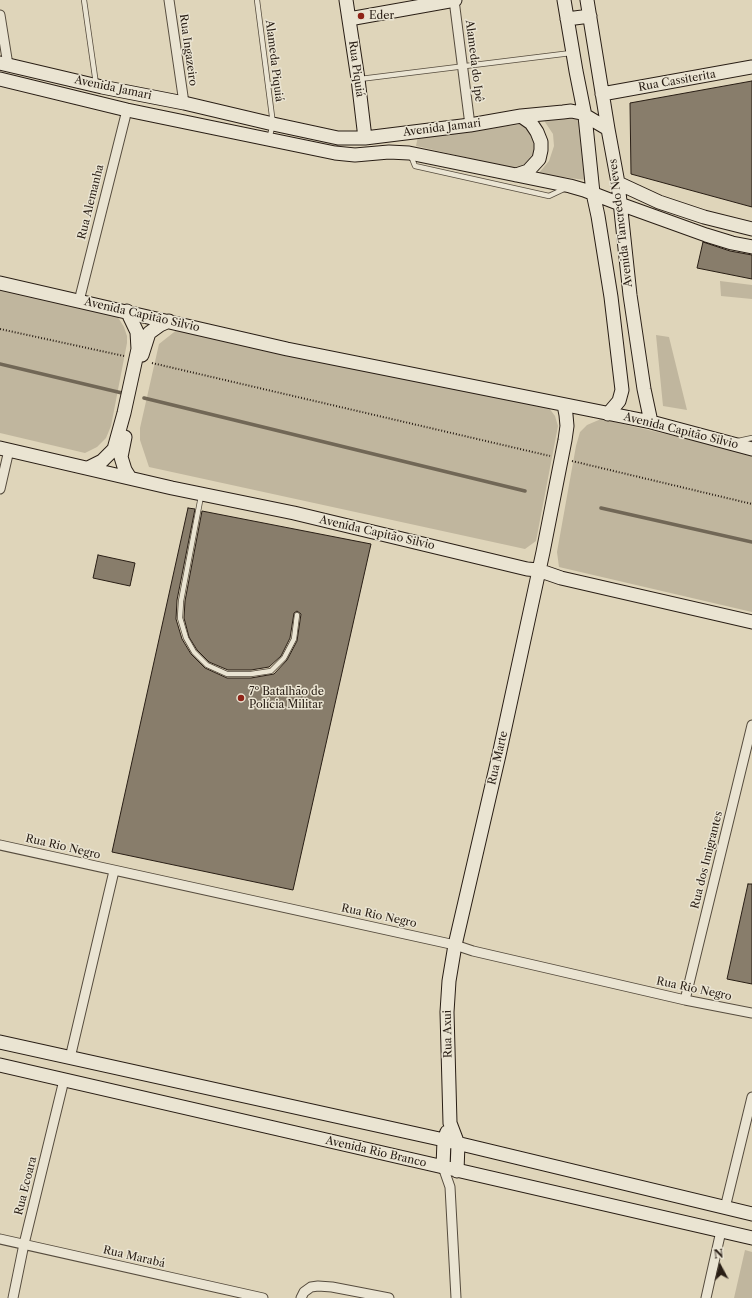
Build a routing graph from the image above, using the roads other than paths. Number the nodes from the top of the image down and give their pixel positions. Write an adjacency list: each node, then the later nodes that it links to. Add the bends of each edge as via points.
1 (84, 0): 16 (lane)
2 (169, 0): 19 (street, Rua Ingazeiro)
3 (257, 0): 23 (lane, Alameda Piquiá)
4 (346, 0): 9 (main road, Rua Piquiá)
5 (454, 0): 9 (main road); 12 (street, Alameda do Ipê)
6 (589, 7): 7 (main road); 17 (main road, Avenida Tancredo Neves)
7 (566, 10): 10 (main road, Avenida Tancredo Neves)
8 (0, 15): 11 (street)
9 (349, 19): 15 (main road, Rua Piquiá)
10 (573, 53): 12 (lane); 22 (main road, Avenida Tancredo Neves)
11 (4, 64): 16 (main road, Avenida Jamari)
12 (462, 66): 15 (lane); 24 (street, Alameda do Ipê)
13 (752, 67): 17 (main road, Rua Cassiterita)
14 (0, 79): 18 (main road, Avenida Jamari)
15 (358, 79): 26 (main road, Rua Piquiá)
16 (99, 86): 18 (main road); 19 (main road, Avenida Jamari)
17 (602, 94): 25 (main road, Avenida Tancredo Neves)
18 (98, 103): 20 (main road, Avenida Jamari)
19 (184, 103): 23 (main road, Avenida Jamari)
20 (127, 110): 27 (main road, Avenida Jamari); 41 (street, Rua Alemanha)
21 (522, 116): 22 (main road, Avenida Jamari, via 571,111); 24 (main road, Avenida Jamari); 29 (main road, via 537,132 541,150 539,159 528,171)
22 (585, 116): 25 (main road, Avenida Jamari); 32 (main road, Avenida Tancredo Neves)
23 (273, 124): 26 (main road, Avenida Jamari, via 338,138); 27 (lane)
24 (470, 125): 26 (main road, Avenida Jamari)
25 (608, 129): 30 (main road, Avenida Tancredo Neves)
26 (365, 138)
27 (269, 139): 28 (main road, Avenida Jamari, via 335,153)
28 (409, 153): 29 (main road, Avenida Jamari); 31 (lane, Avenida Jamari, via 415,166 549,196)
29 (516, 175): 31 (main road, Avenida Jamari)
30 (618, 183): 33 (main road, Avenida Tancredo Neves); 34 (main road, via 659,202)
31 (570, 186): 32 (main road, Avenida Jamari)
32 (592, 193): 33 (main road, Avenida Jamari); 40 (main road, Avenida Tancredo Neves)
33 (620, 204): 36 (main road, Avenida Jamari); 39 (main road, Avenida Tancredo Neves)
34 (732, 225): 35 (main road); 36 (main road)
35 (752, 229)
36 (728, 242): 37 (main road, Avenida Jamari)
37 (752, 247)
38 (0, 283): 41 (main road, Avenida Capitão Silvio)
39 (630, 295): 40 (main road); 47 (main road, Avenida Tancredo Neves)
40 (611, 297): 46 (main road, Avenida Tancredo Neves, via 622,390 619,401)
41 (79, 301): 42 (main road, Avenida Capitão Silvio)
42 (128, 311): 43 (main road, Avenida Capitão Silvio); 44 (main road, via 137,332)
43 (169, 321): 44 (main road, via 149,333); 45 (main road, Avenida Capitão Silvio, via 288,349)
44 (138, 359): 52 (main road, via 114,449 102,461); 53 (main road, via 121,457)
45 (564, 405): 46 (main road, Avenida Capitão Silvio); 56 (main road, Rua Marte, via 567,426)
46 (608, 414): 47 (main road, Avenida Capitão Silvio)
47 (651, 422): 49 (main road, Avenida Capitão Silvio)
48 (752, 438): 49 (lane)
49 (728, 443): 51 (main road, Avenida Capitão Silvio)
50 (5, 449): 52 (main road, Avenida Capitão Silvio); 54 (street)
51 (752, 449)
52 (88, 468): 53 (main road, Avenida Capitão Silvio)
53 (130, 478): 55 (main road, Avenida Capitão Silvio)
54 (0, 489)
55 (202, 494): 56 (main road, Avenida Capitão Silvio); 57 (lane, via 180,618 186,638 194,652 207,665 227,674 251,674 271,670 284,658 294,639)
56 (538, 570): 58 (main road, Avenida Capitão Silvio, via 561,578); 62 (main road, Rua Marte)
57 (297, 615)
58 (752, 622)
59 (752, 725): 63 (street, Rua dos Imigrantes)
60 (0, 845): 61 (street, Rua Rio Negro)
61 (114, 871): 62 (street, Rua Rio Negro); 66 (street)
62 (455, 945): 63 (street, Rua Rio Negro); 70 (main road, Rua Axui, via 448,981 447,1012)
63 (685, 1000): 64 (street, Rua Rio Negro)
64 (752, 1014)
65 (0, 1042): 66 (main road)
66 (70, 1058): 71 (main road)
67 (0, 1065): 68 (main road, Avenida Rio Branco)
68 (64, 1080): 73 (main road, Avenida Rio Branco); 81 (street, Rua Ecoara)
69 (752, 1097): 76 (street)
70 (450, 1123): 71 (main road, Rua Axui); 72 (main road, Rua Axui)
71 (444, 1140): 72 (main road); 73 (main road, Rua Axui)
72 (458, 1144): 74 (main road, Rua Axui); 76 (main road)
73 (443, 1167): 74 (main road, Avenida Rio Branco); 75 (street, Rua Axui)
74 (457, 1171): 75 (street, Rua Axui); 78 (main road, Avenida Rio Branco)
75 (450, 1187): 86 (street, Rua Axui)
76 (725, 1208): 77 (main road)
77 (752, 1214)
78 (721, 1231): 79 (main road, Avenida Rio Branco); 87 (street)
79 (752, 1238)
80 (0, 1239): 81 (street, Rua Marabá)
81 (24, 1244): 82 (street, Rua Ecoara); 83 (street, Rua Marabá)
82 (13, 1298)
83 (263, 1298)
84 (301, 1298): 85 (street, via 311,1287 332,1286)
85 (389, 1298)
86 (456, 1298)
87 (706, 1298)

